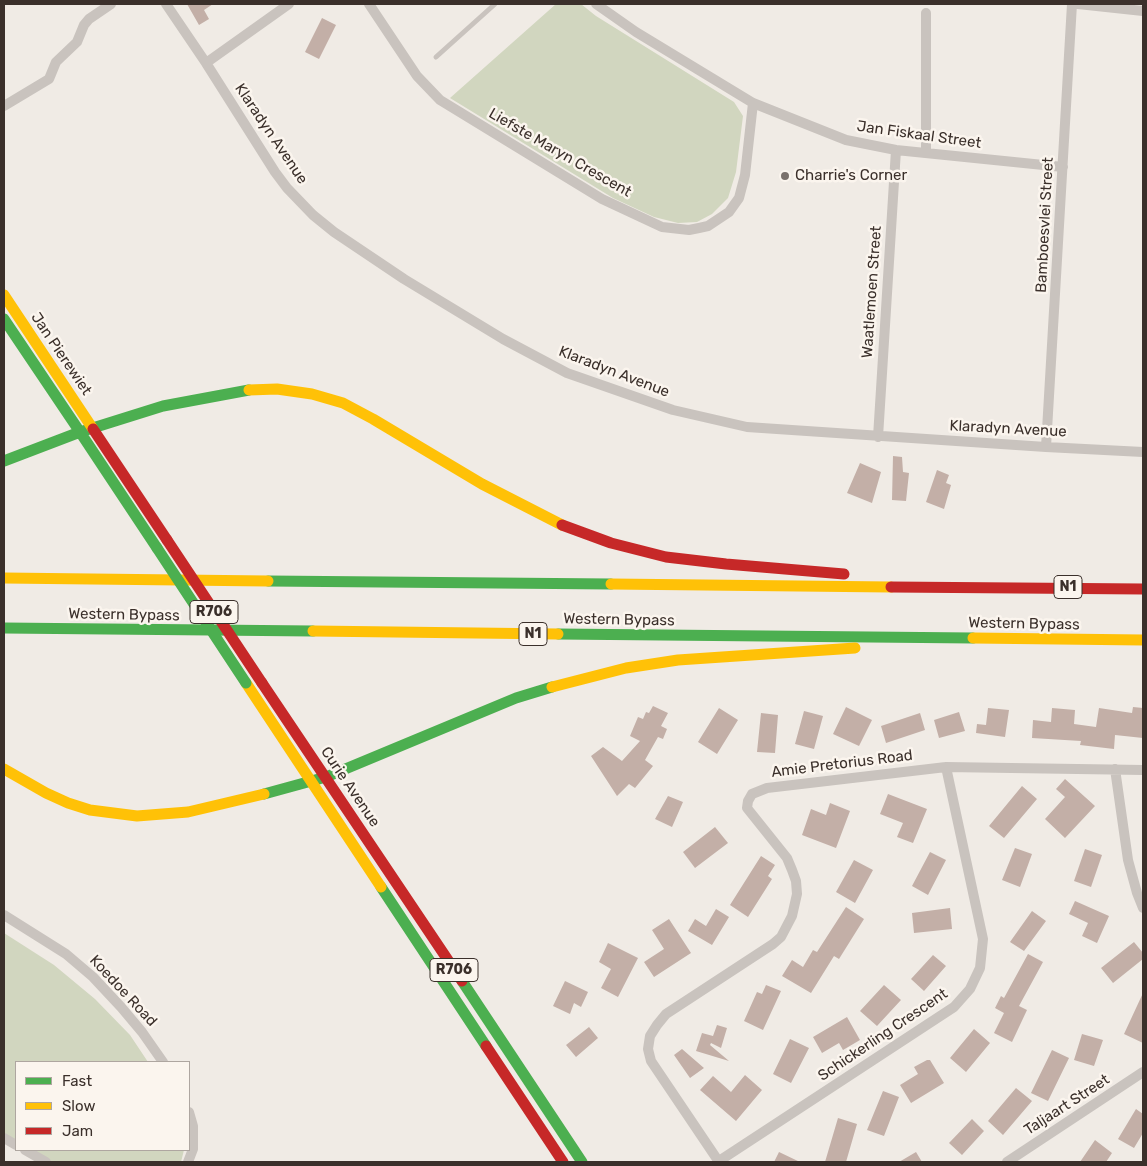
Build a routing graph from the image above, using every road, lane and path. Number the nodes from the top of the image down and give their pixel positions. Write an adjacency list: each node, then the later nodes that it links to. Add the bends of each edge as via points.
1 (110, 4): 14 (street, via 84,25 77,42 56,62 49,79)
2 (166, 4): 12 (street, Klaradyn Avenue)
3 (289, 4): 12 (street)
4 (369, 4): 13 (street, Liefste Maryn Crescent, via 417,76 440,100 602,199 662,227 700,228 729,212 739,198 745,175)
5 (495, 4): 11 (lane)
6 (596, 4): 13 (street, Jan Fiskaal Street)
7 (1072, 4): 17 (street, Bamboesvlei Street)
8 (1078, 4): 9 (street)
9 (1143, 11)
10 (926, 13): 16 (street)
11 (436, 57)
12 (206, 63): 22 (street, Klaradyn Avenue, via 275,172 300,203 334,232 503,340 567,373 674,410 747,427)
13 (753, 103): 15 (street, Jan Fiskaal Street, via 846,140)
14 (4, 106)
15 (896, 150): 16 (street, Jan Fiskaal Street); 22 (street, Waatlemoen Street)
16 (926, 153): 17 (street, Jan Fiskaal Street)
17 (1063, 167): 23 (street, Bamboesvlei Street)
18 (4, 295): 20 (main road, Jan Pierewiet / R706)
19 (4, 319): 21 (main road, Jan Pierewiet / R706)
20 (93, 429): 21 (main road); 27 (main road, via 163,406 241,390 277,389 312,394 343,403 525,507 565,526 611,542 666,557 726,564); 36 (main road, Curie Avenue / R706, bridge)
21 (80, 432): 25 (main road); 37 (main road, Curie Avenue / R706, bridge)
22 (878, 436): 23 (street, Klaradyn Avenue)
23 (1046, 447): 24 (street, Klaradyn Avenue)
24 (1143, 452)
25 (4, 462)
26 (4, 578): 27 (main road, N1)
27 (992, 586): 28 (main road, N1)
28 (1143, 588)
29 (4, 628): 30 (main road, Western Bypass / N1)
30 (938, 638): 31 (main road, Western Bypass / N1); 36 (main road, via 860,648 678,660 626,668 516,698)
31 (1143, 640)
32 (946, 767): 34 (street, Amie Pretorius Road); 50 (street, Schickerling Crescent, via 983,939 980,968 970,989 954,1007); 50 (street, Amie Pretorius Road, via 767,788 750,797 749,812 787,858 796,881 792,916 781,937 773,944 666,1014 650,1036 648,1049 651,1061)
33 (4, 769): 37 (main road, via 68,803 90,810 138,816 197,810)
34 (1115, 770): 35 (street, Amie Pretorius Road); 38 (street, via 1131,875)
35 (1143, 770)
36 (326, 777): 37 (main road); 49 (main road, Curie Avenue / R706)
37 (311, 781): 48 (main road, Curie Avenue / R706)
38 (1143, 908)
39 (4, 915): 40 (street, Koedoe Road, via 66,954 93,977 137,1026)
40 (162, 1061)
41 (1143, 1072): 51 (street, Taljaart Street)
42 (190, 1116): 47 (street, via 193,1134)
43 (4, 1138): 44 (street)
44 (15, 1144)
45 (27, 1151): 46 (street)
46 (46, 1162)
47 (188, 1162)
48 (563, 1162)
49 (582, 1162)
50 (719, 1162)
51 (1007, 1162)

